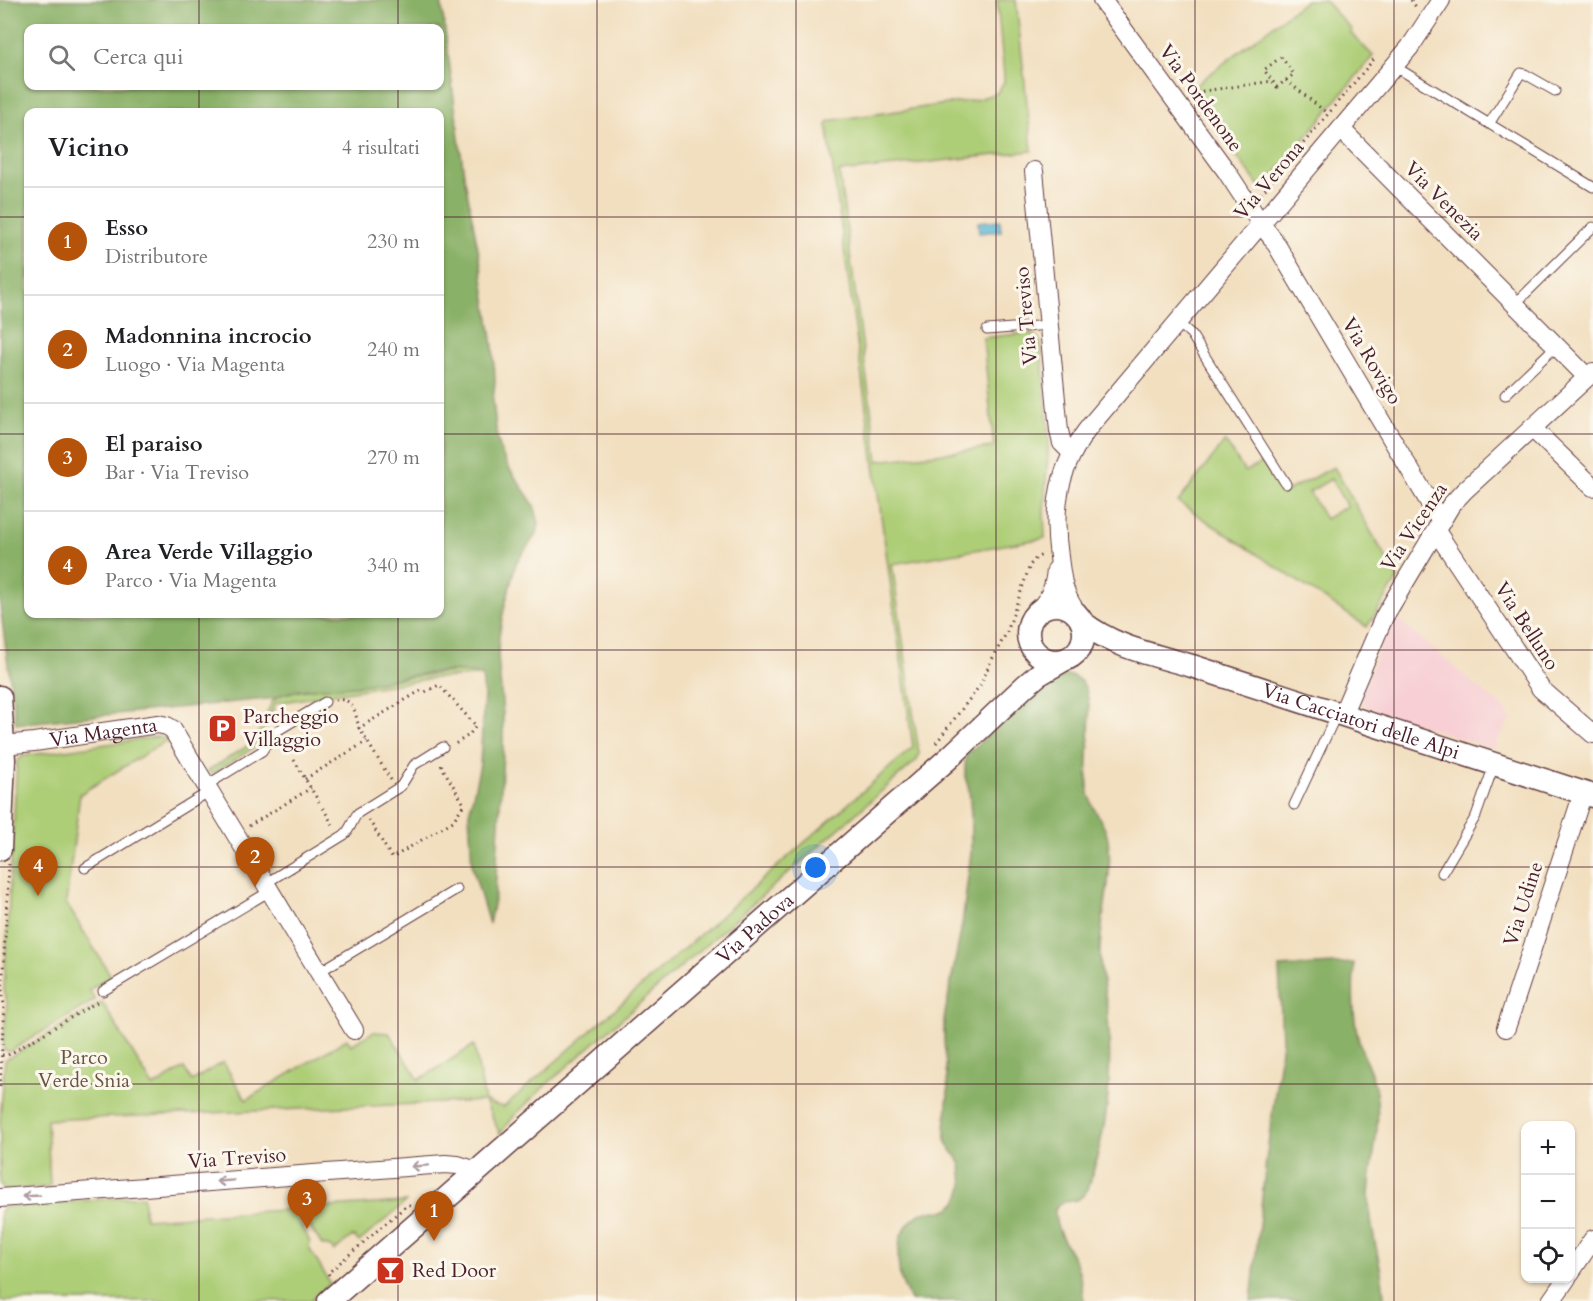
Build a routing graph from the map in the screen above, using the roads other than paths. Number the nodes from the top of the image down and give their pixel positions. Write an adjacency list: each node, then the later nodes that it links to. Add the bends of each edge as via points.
1 (1102, 0): 9 (street, Via Pordenone)
2 (1433, 4): 3 (street, Via Verona, via 1415,41)
3 (1394, 66): 5 (lane); 6 (street, Via Verona)
4 (1555, 91): 5 (lane, via 1521,73)
5 (1489, 124): 8 (lane)
6 (1341, 129): 9 (street, Via Verona); 11 (street, Via Venezia)
7 (1034, 171): 13 (street, Via Treviso)
8 (1593, 187)
9 (1261, 224): 12 (street, Via Verona); 22 (street, Via Rovigo, via 1274,239)
10 (1593, 227): 11 (lane)
11 (1515, 304): 15 (street, Via Venezia)
12 (1178, 323): 19 (street, Via Verona, via 1090,426); 20 (lane, via 1191,334)
13 (1049, 325): 14 (lane); 19 (street, Via Treviso, via 1060,436)
14 (987, 330)
15 (1556, 346): 16 (street, Via Venezia); 17 (lane)
16 (1590, 374): 18 (street, Via Vicenza)
17 (1505, 395)
18 (1532, 428): 21 (street); 22 (street, Via Vicenza, via 1458,498)
19 (1072, 453): 23 (street, Via Verona, via 1057,502)
20 (1286, 484)
21 (1593, 486)
22 (1439, 526): 32 (street, Via Vicenza, via 1388,609); 33 (street, Via Belluno, via 1541,688)
23 (1058, 553): 24 (street, Via Verona, via 1055,585); 25 (street, Via Verona, via 1063,587)
24 (1039, 610): 25 (street, Via Cacciatori delle Alpi, via 1060,605); 26 (street, via 1030,623)
25 (1079, 617): 27 (street, Via Cacciatori delle Alpi, via 1106,638); 28 (street, via 1085,631 1083,644)
26 (1028, 638): 28 (street, via 1041,657 1055,662); 30 (street, Via Padova, via 1024,671)
27 (1127, 647): 28 (street, Via Cacciatori delle Alpi, via 1098,646); 32 (street, Via Cacciatori delle Alpi)
28 (1068, 658): 30 (street, Via Padova, via 1038,675)
29 (0, 697): 34 (street)
30 (1011, 700): 49 (street, Via Padova)
31 (325, 702): 37 (lane, via 277,731 262,751)
32 (1339, 714): 36 (street, Via Cacciatori delle Alpi); 39 (lane)
33 (1593, 734)
34 (4, 745): 37 (street, Via Magenta, via 161,724 175,732); 40 (street)
35 (439, 750): 43 (lane, via 414,765 404,783 354,818 348,831)
36 (1494, 764): 38 (street, Via Cacciatori delle Alpi); 42 (lane, via 1476,816)
37 (209, 788): 41 (lane); 43 (street, Via Magenta)
38 (1588, 795): 47 (street, Via Udine)
39 (1294, 805)
40 (5, 856)
41 (85, 868)
42 (1442, 873)
43 (268, 887): 45 (street, Via Magenta); 46 (lane)
44 (457, 889): 45 (lane)
45 (319, 972): 48 (street, Via Magenta)
46 (103, 991)
47 (1506, 1028)
48 (354, 1030)
49 (477, 1171): 50 (street, Via Treviso, one-way to 50, via 445,1164); 54 (street, Via Padova)
50 (0, 1198)
51 (1593, 1239): 52 (street)
52 (1575, 1266)
53 (1564, 1283): 55 (street)
54 (329, 1301)
55 (1551, 1301)

